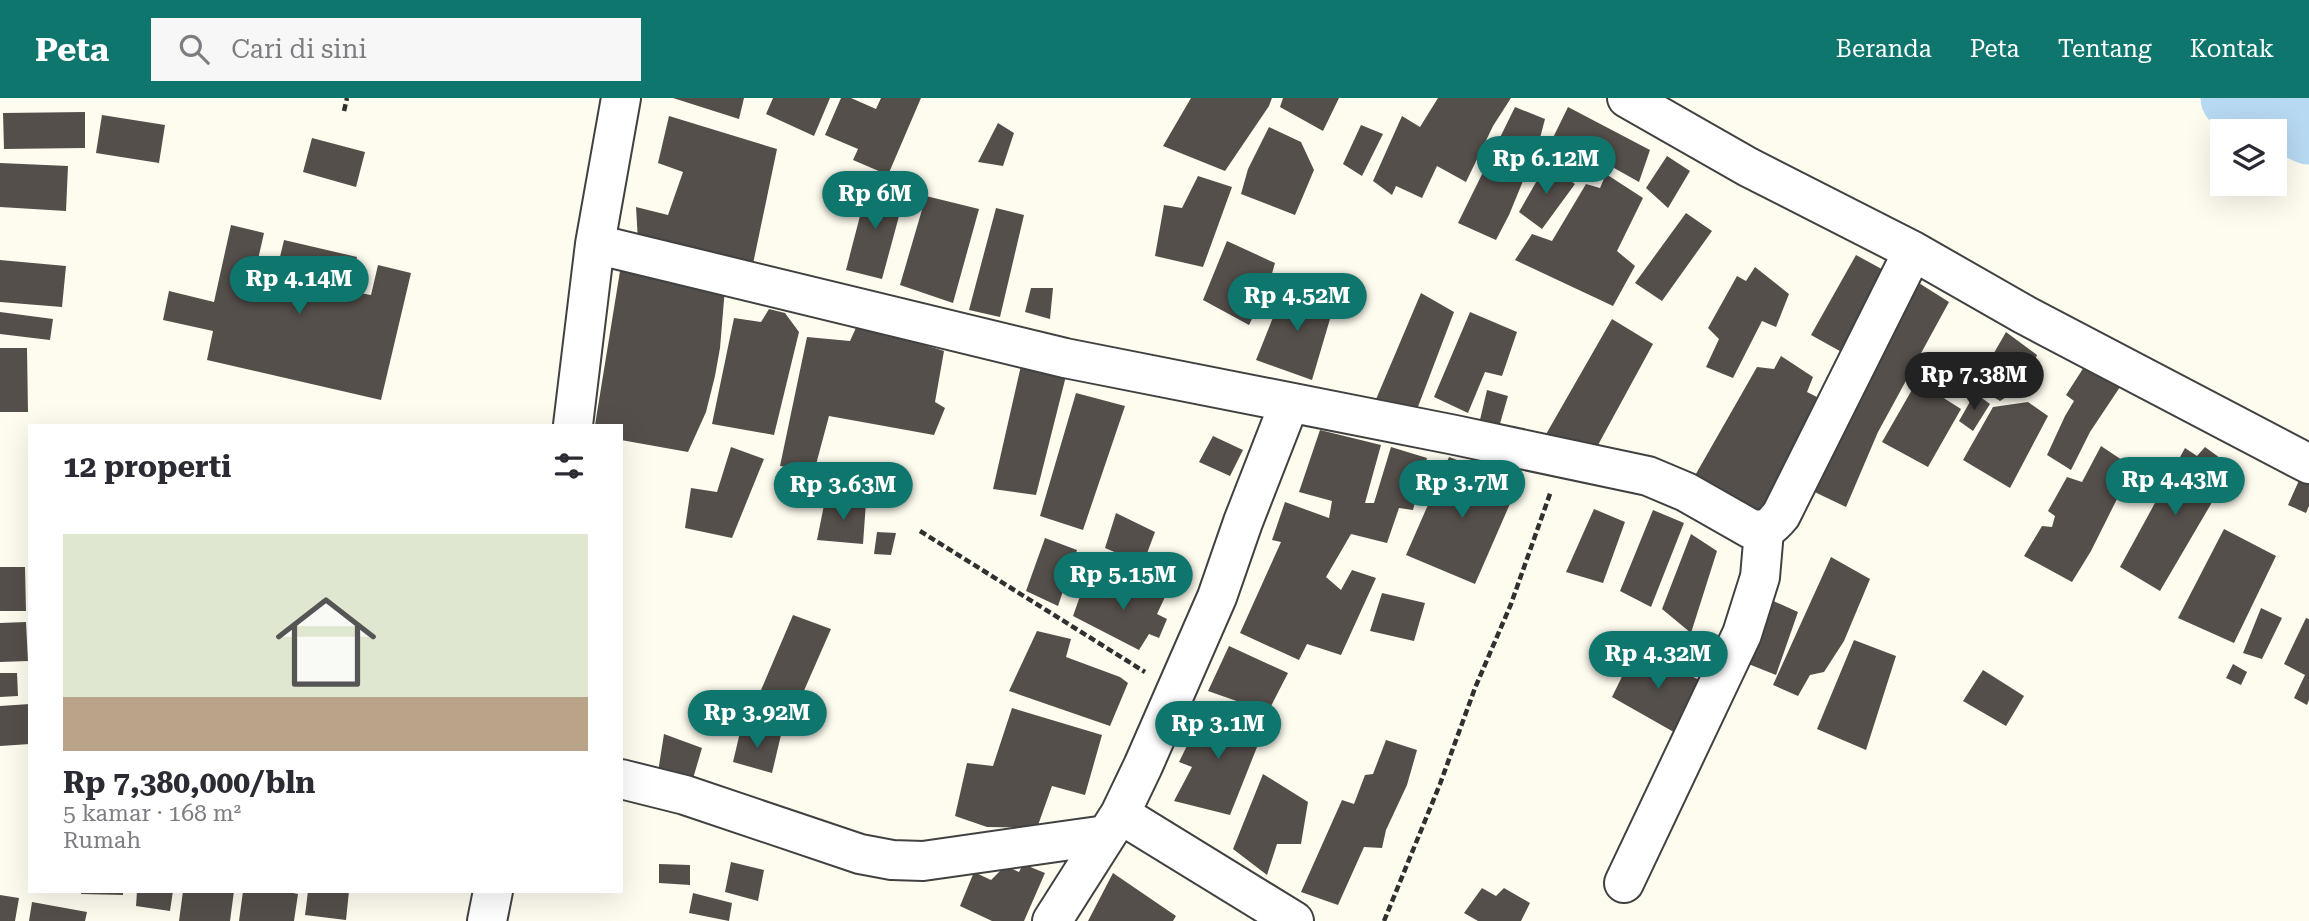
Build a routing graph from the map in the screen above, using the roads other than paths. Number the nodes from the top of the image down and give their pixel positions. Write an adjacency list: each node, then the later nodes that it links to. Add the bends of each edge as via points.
1 (621, 98): 3 (street)
2 (1627, 98): 4 (street, via 1748,167)
3 (595, 244): 5 (street, via 1065,358); 6 (street)
4 (1913, 251): 7 (street); 8 (street, via 1781,515)
5 (1289, 404): 8 (street, via 1648,476 1751,529); 10 (street, via 1217,597)
6 (573, 424)
7 (2309, 464)
8 (1764, 531): 11 (street, via 1760,577 1742,634)
9 (623, 780): 10 (street, via 892,860 923,860)
10 (1113, 824): 14 (street); 15 (street)
11 (1624, 883)
12 (492, 893): 13 (street)
13 (487, 921)
14 (1052, 921)
15 (1294, 921)

